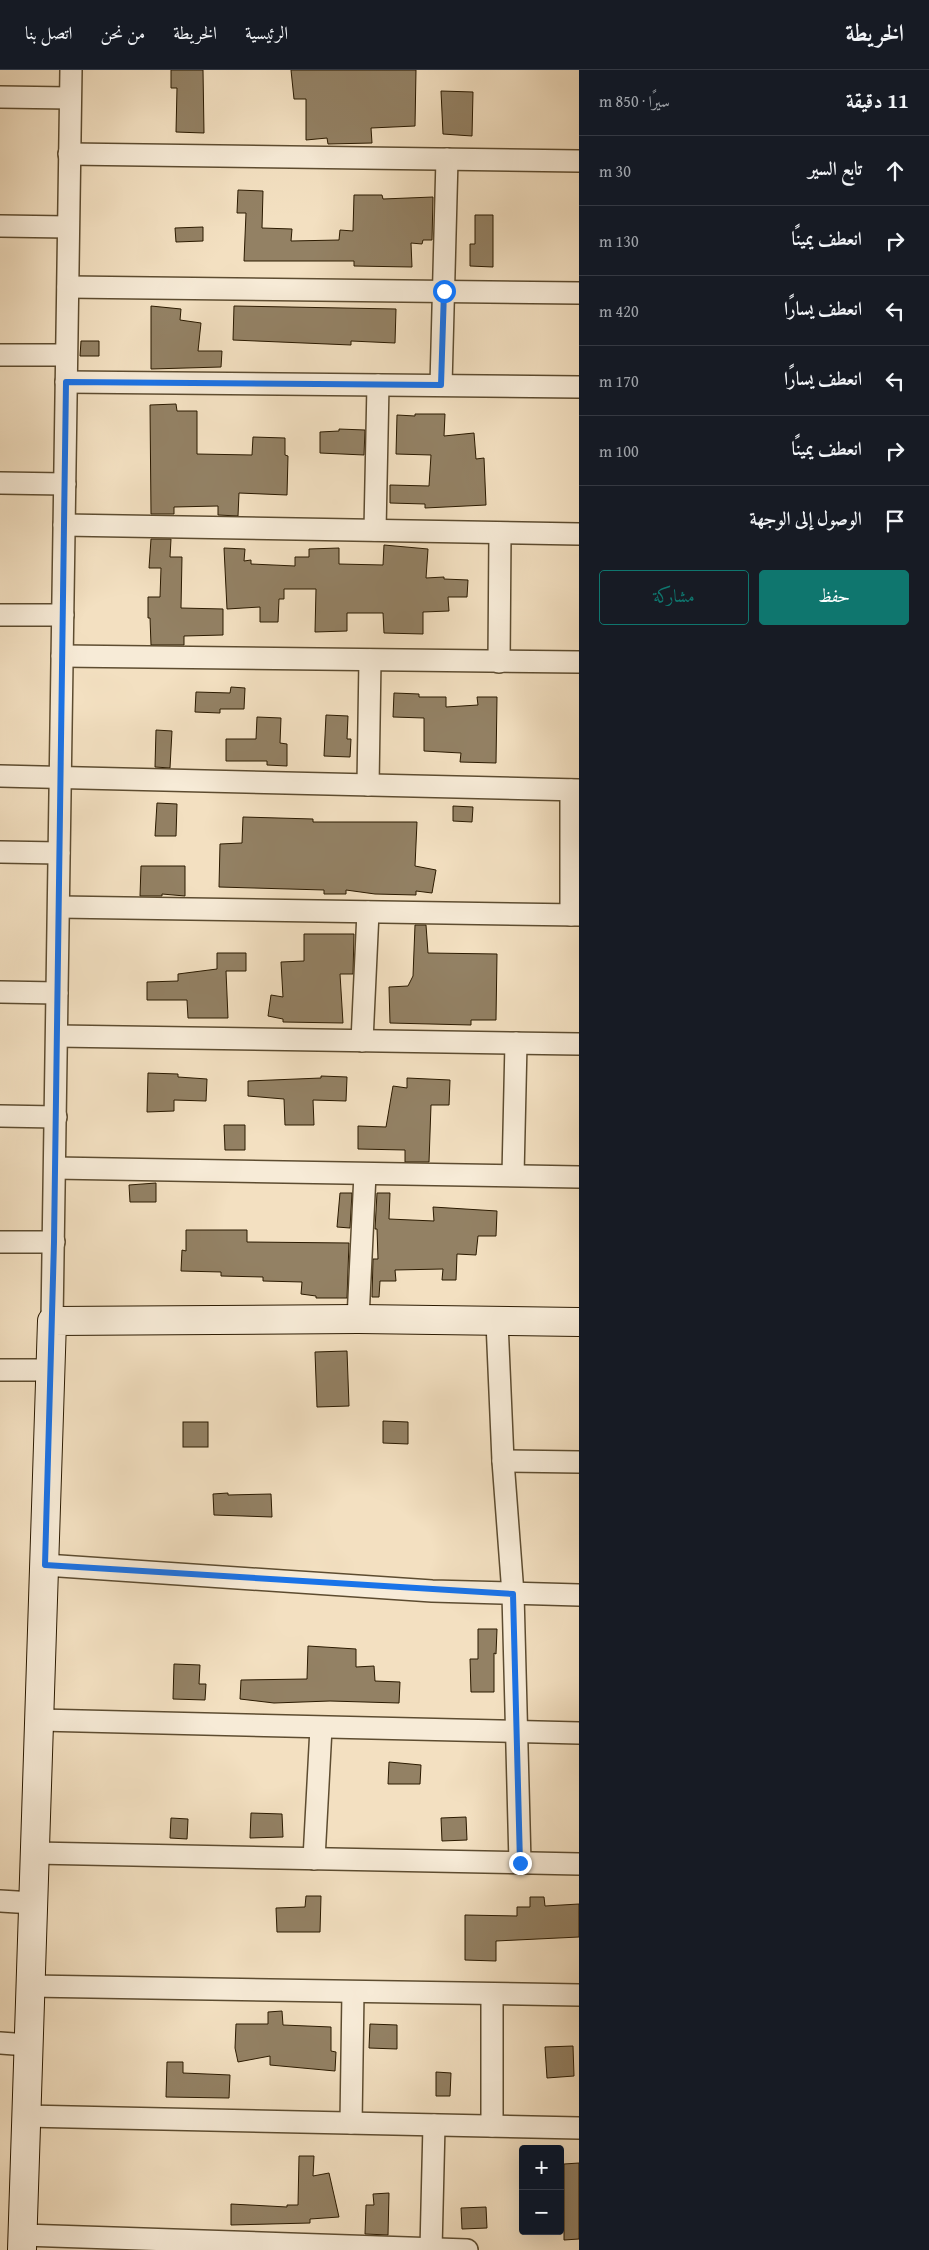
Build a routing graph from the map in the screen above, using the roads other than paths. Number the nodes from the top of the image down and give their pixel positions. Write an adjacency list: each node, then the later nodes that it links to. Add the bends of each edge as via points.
1 (71, 70): 3 (street)
2 (0, 97): 3 (street)
3 (70, 98): 4 (street)
4 (69, 154): 5 (street); 8 (street)
5 (447, 159): 6 (street); 10 (street)
6 (579, 161)
7 (0, 226): 8 (street)
8 (68, 227): 9 (street)
9 (68, 287): 10 (street); 13 (street)
10 (444, 291): 11 (street); 16 (street)
11 (579, 293)
12 (0, 355): 13 (street)
13 (66, 356): 14 (street)
14 (66, 382): 15 (street); 19 (street)
15 (378, 385): 16 (street); 21 (street)
16 (441, 385): 17 (street)
17 (579, 387)
18 (0, 483): 19 (street)
19 (64, 484): 20 (street)
20 (64, 525): 21 (street); 25 (street)
21 (374, 530): 22 (street)
22 (500, 533): 23 (street); 28 (street)
23 (579, 534)
24 (0, 614): 25 (street)
25 (63, 615): 26 (street)
26 (62, 656): 27 (street); 31 (street)
27 (370, 660): 28 (street); 32 (street)
28 (499, 662): 29 (street)
29 (579, 662)
30 (0, 776): 31 (street)
31 (60, 778): 32 (street); 35 (street)
32 (368, 785): 33 (street)
33 (575, 790): 38 (street)
34 (0, 852): 35 (street)
35 (59, 853): 36 (street)
36 (58, 907): 37 (street); 40 (street)
37 (368, 912): 38 (street); 42 (street)
38 (575, 915)
39 (0, 992): 40 (street)
40 (57, 993): 41 (street)
41 (57, 1036): 42 (street); 46 (street)
42 (362, 1041): 43 (street)
43 (516, 1044): 44 (street); 49 (street)
44 (579, 1044)
45 (0, 1116): 46 (street)
46 (56, 1117): 47 (street)
47 (55, 1168): 48 (street); 52 (street)
48 (365, 1174): 49 (street); 53 (street)
49 (513, 1175): 50 (street)
50 (579, 1177)
51 (0, 1242): 52 (street)
52 (54, 1242): 54 (street)
53 (358, 1319): 54 (street); 55 (street)
54 (52, 1321): 58 (street)
55 (497, 1322): 56 (street); 59 (street)
56 (579, 1322)
57 (0, 1370): 58 (street)
58 (50, 1370): 61 (street)
59 (503, 1461): 60 (street); 62 (street)
60 (579, 1462)
61 (45, 1565): 62 (street); 64 (street)
62 (513, 1594): 63 (street); 66 (street)
63 (579, 1595)
64 (40, 1720): 65 (street); 68 (street)
65 (321, 1728): 66 (street); 69 (street)
66 (516, 1733): 67 (street); 70 (street)
67 (579, 1733)
68 (35, 1853): 69 (street); 73 (street)
69 (314, 1859): 70 (street)
70 (520, 1863): 71 (street)
71 (579, 1864)
72 (0, 1901): 73 (street)
73 (33, 1903): 74 (street)
74 (31, 1986): 75 (street); 79 (street)
75 (353, 1992): 76 (street); 81 (street)
76 (492, 1994): 77 (street); 83 (street)
77 (579, 1995)
78 (0, 2044): 79 (street)
79 (28, 2045): 80 (street)
80 (26, 2116): 81 (street); 85 (street)
81 (351, 2123): 82 (street)
82 (434, 2125): 83 (street); 86 (street)
83 (492, 2126): 84 (street)
84 (579, 2128)
85 (23, 2243): 86 (street)
86 (431, 2249): 87 (street)
87 (466, 2250)

